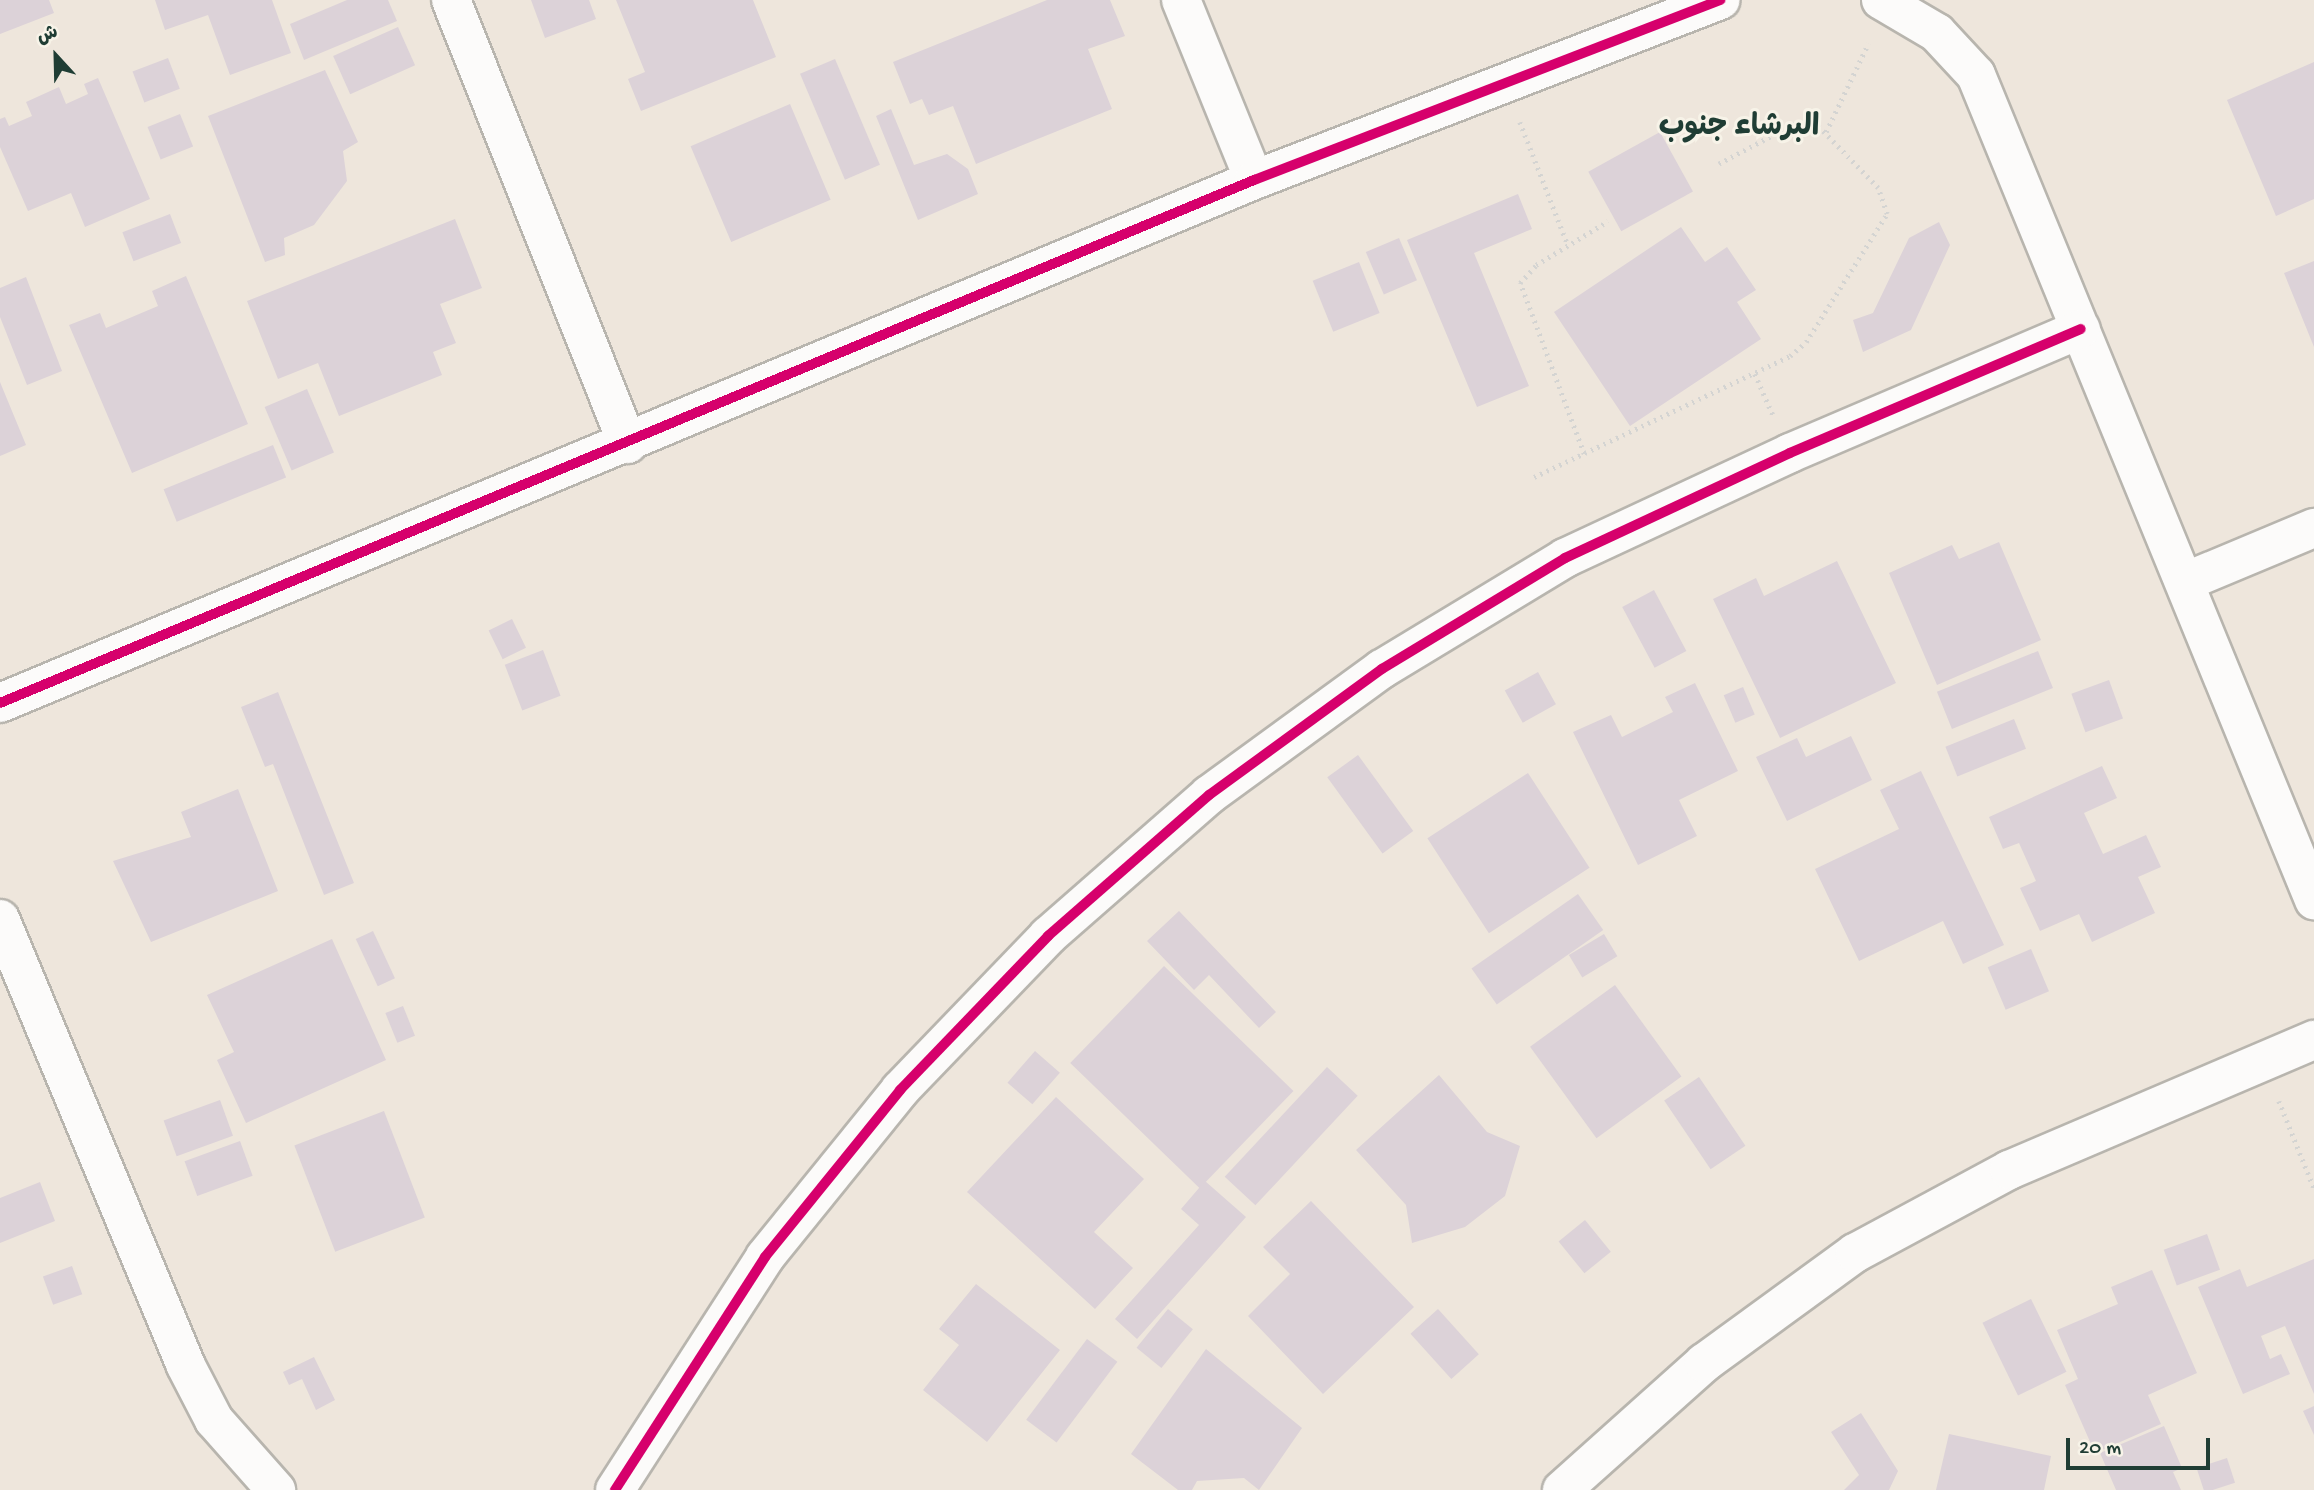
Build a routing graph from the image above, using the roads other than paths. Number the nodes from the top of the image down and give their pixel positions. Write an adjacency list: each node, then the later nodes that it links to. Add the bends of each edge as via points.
1 (451, 0): 7 (street)
2 (1181, 0): 5 (street)
3 (1720, 0): 5 (street)
4 (1887, 1): 6 (street, via 1937,33 1976,75)
5 (1254, 180): 7 (street)
6 (2081, 329): 9 (street); 15 (street, via 1790,453 1565,558 1382,669 1209,795 1048,936 900,1090 765,1257)
7 (628, 444): 10 (street)
8 (2314, 528): 9 (street)
9 (2187, 581): 11 (street)
10 (0, 703)
11 (2314, 900)
12 (0, 919): 14 (street, via 185,1364 214,1420)
13 (2314, 1040): 16 (street, via 2009,1170 1856,1253 1704,1363)
14 (276, 1490)
15 (615, 1490)
16 (1562, 1490)

